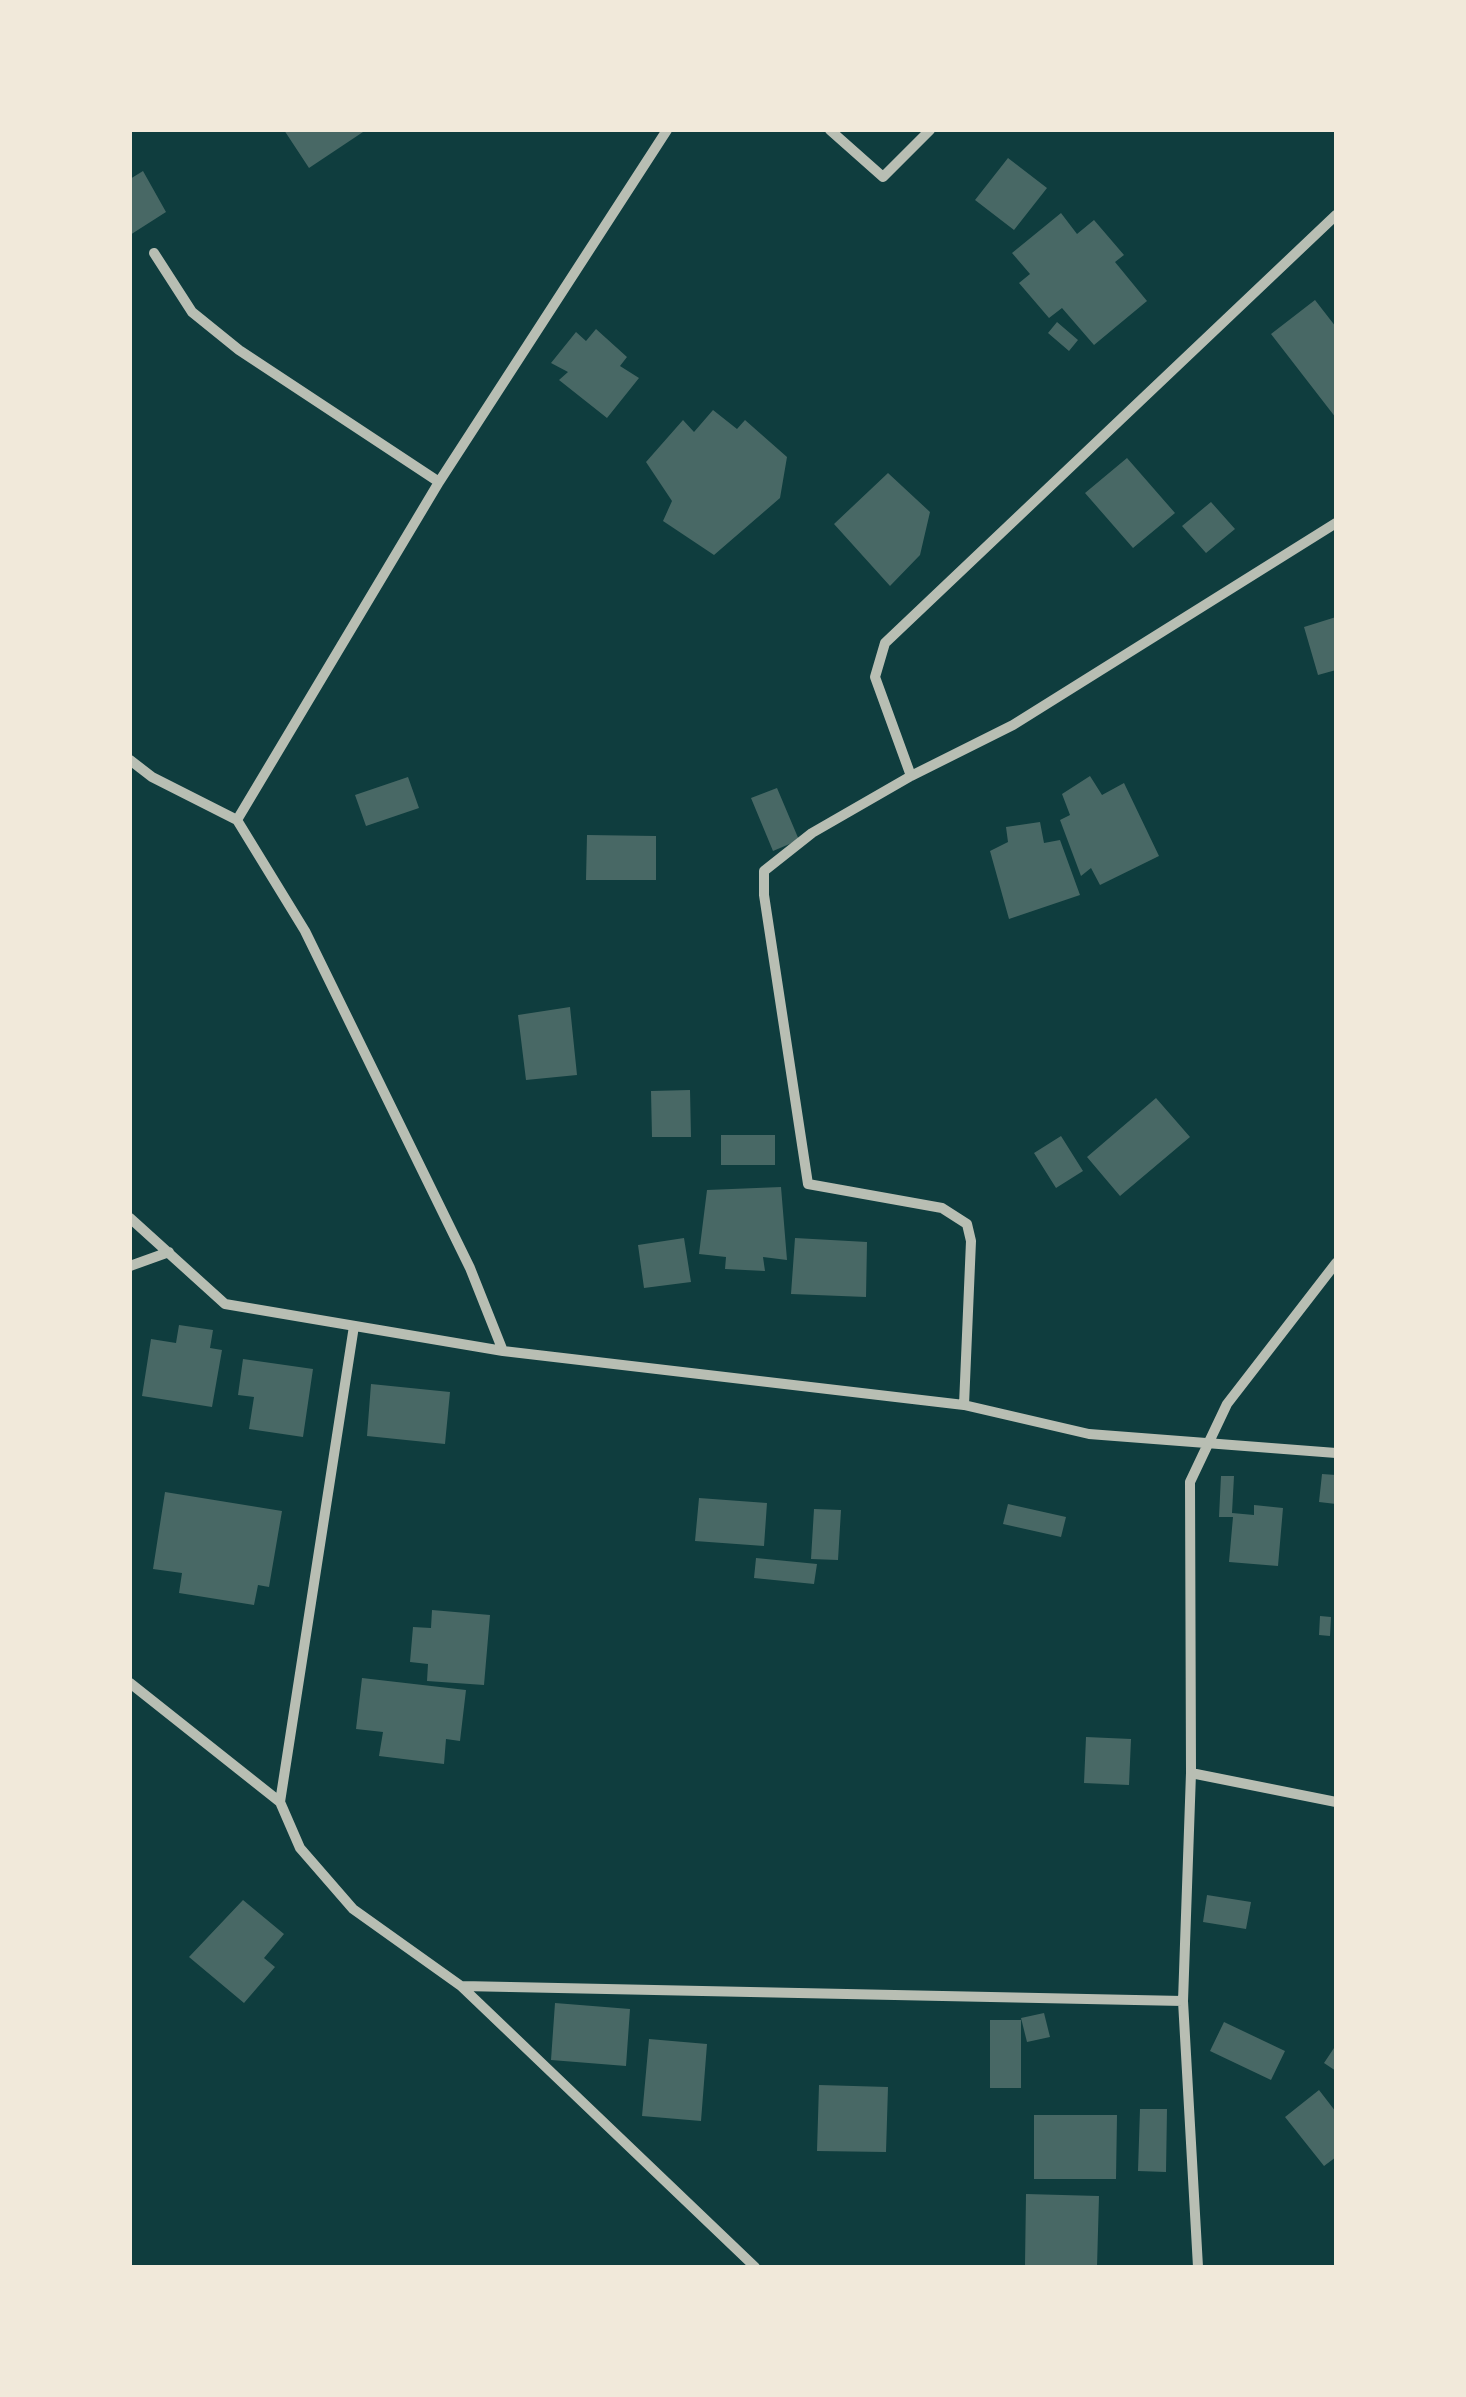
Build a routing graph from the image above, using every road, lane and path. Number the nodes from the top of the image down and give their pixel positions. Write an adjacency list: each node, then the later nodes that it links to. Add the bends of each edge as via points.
1 (668, 130): 6 (street)
2 (830, 130): 3 (street, via 884,177)
3 (930, 130)
4 (1336, 215): 9 (street, via 885,643 875,677)
5 (154, 253): 6 (street, via 192,312 239,350)
6 (439, 482): 10 (street)
7 (1336, 523): 9 (street, via 1013,725)
8 (130, 760): 10 (street)
9 (911, 776): 17 (street, via 812,833 764,871 764,895 808,1184 942,1208 968,1224)
10 (237, 820): 16 (street, via 305,931)
11 (130, 1218): 12 (street)
12 (169, 1252): 14 (street); 15 (street, via 226,1304)
13 (1336, 1262): 18 (street, via 1227,1404)
14 (130, 1266)
15 (354, 1326): 16 (street); 22 (street)
16 (504, 1351): 17 (street)
17 (964, 1405): 18 (street, via 1089,1434)
18 (1205, 1446): 19 (street); 21 (street, via 1190,1482)
19 (1336, 1453)
20 (130, 1683): 22 (street)
21 (1191, 1772): 23 (street); 25 (street)
22 (280, 1802): 24 (street, via 300,1848 353,1909)
23 (1336, 1802)
24 (461, 1986): 25 (street); 26 (street)
25 (1182, 2001): 27 (street)
26 (755, 2267)
27 (1198, 2267)

